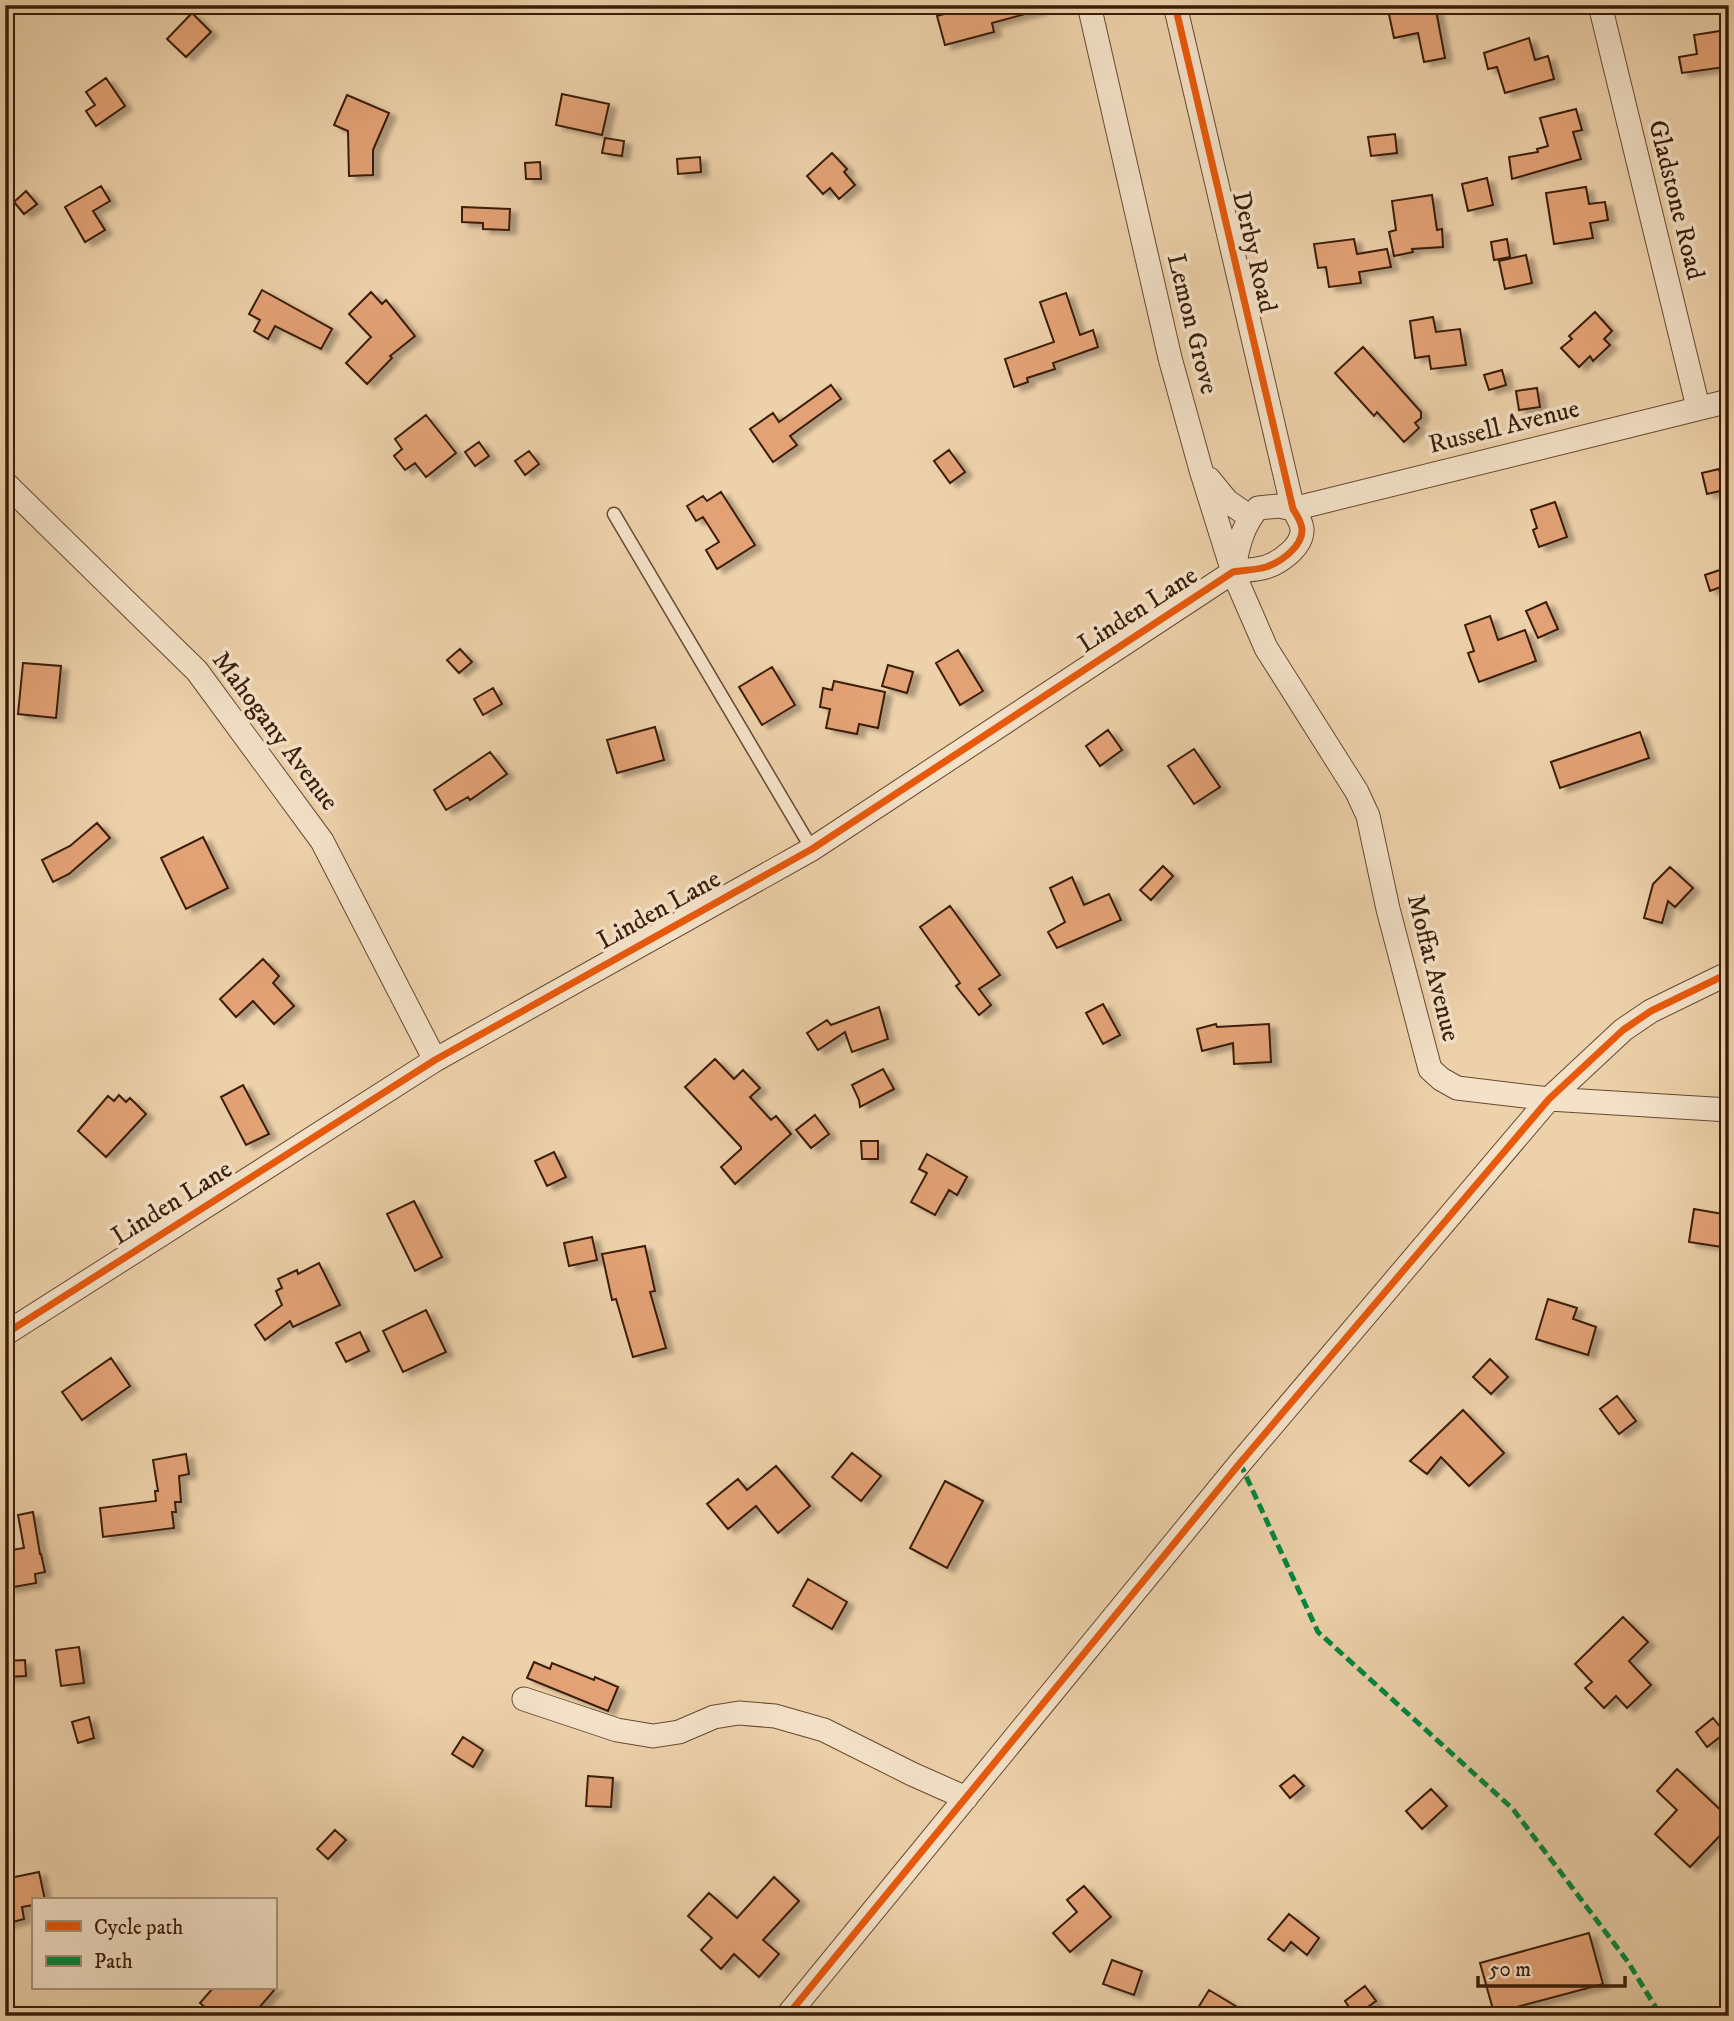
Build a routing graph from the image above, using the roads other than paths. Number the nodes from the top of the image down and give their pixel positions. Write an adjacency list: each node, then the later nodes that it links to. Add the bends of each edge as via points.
1 (1089, 5): 6 (street, Lemon Grove, via 1170,358)
2 (1175, 5): 8 (street, Derby Road)
3 (1600, 5): 5 (street, Gladstone Road)
4 (1729, 401): 5 (street, Russell Avenue)
5 (1698, 407): 8 (street, Russell Avenue)
6 (1201, 470): 10 (street, via 1227,501); 11 (street, Lemon Grove)
7 (5, 483): 15 (street, Mahogany Avenue, via 197,671 322,841)
8 (1293, 509): 10 (street, Russell Avenue, via 1258,508); 11 (street, Linden Lane, via 1302,530 1299,541 1282,560)
9 (614, 514): 13 (lane)
10 (1250, 517): 11 (street, via 1239,540)
11 (1233, 572): 12 (street, Lemon Grove); 13 (street, Linden Lane)
12 (1266, 648): 16 (street, Moffat Avenue, via 1368,816 1430,1069 1457,1088)
13 (812, 849): 15 (street, Linden Lane)
14 (1729, 973): 16 (street, via 1623,1030)
15 (435, 1060): 18 (street, Linden Lane)
16 (1549, 1099): 17 (street, Moffat Avenue); 20 (street, via 1240,1463)
17 (1729, 1110)
18 (5, 1334)
19 (524, 1699): 20 (street, via 617,1730 653,1736 679,1732 713,1717 739,1713 775,1716 824,1730)
20 (965, 1798): 21 (street)
21 (793, 2014)

